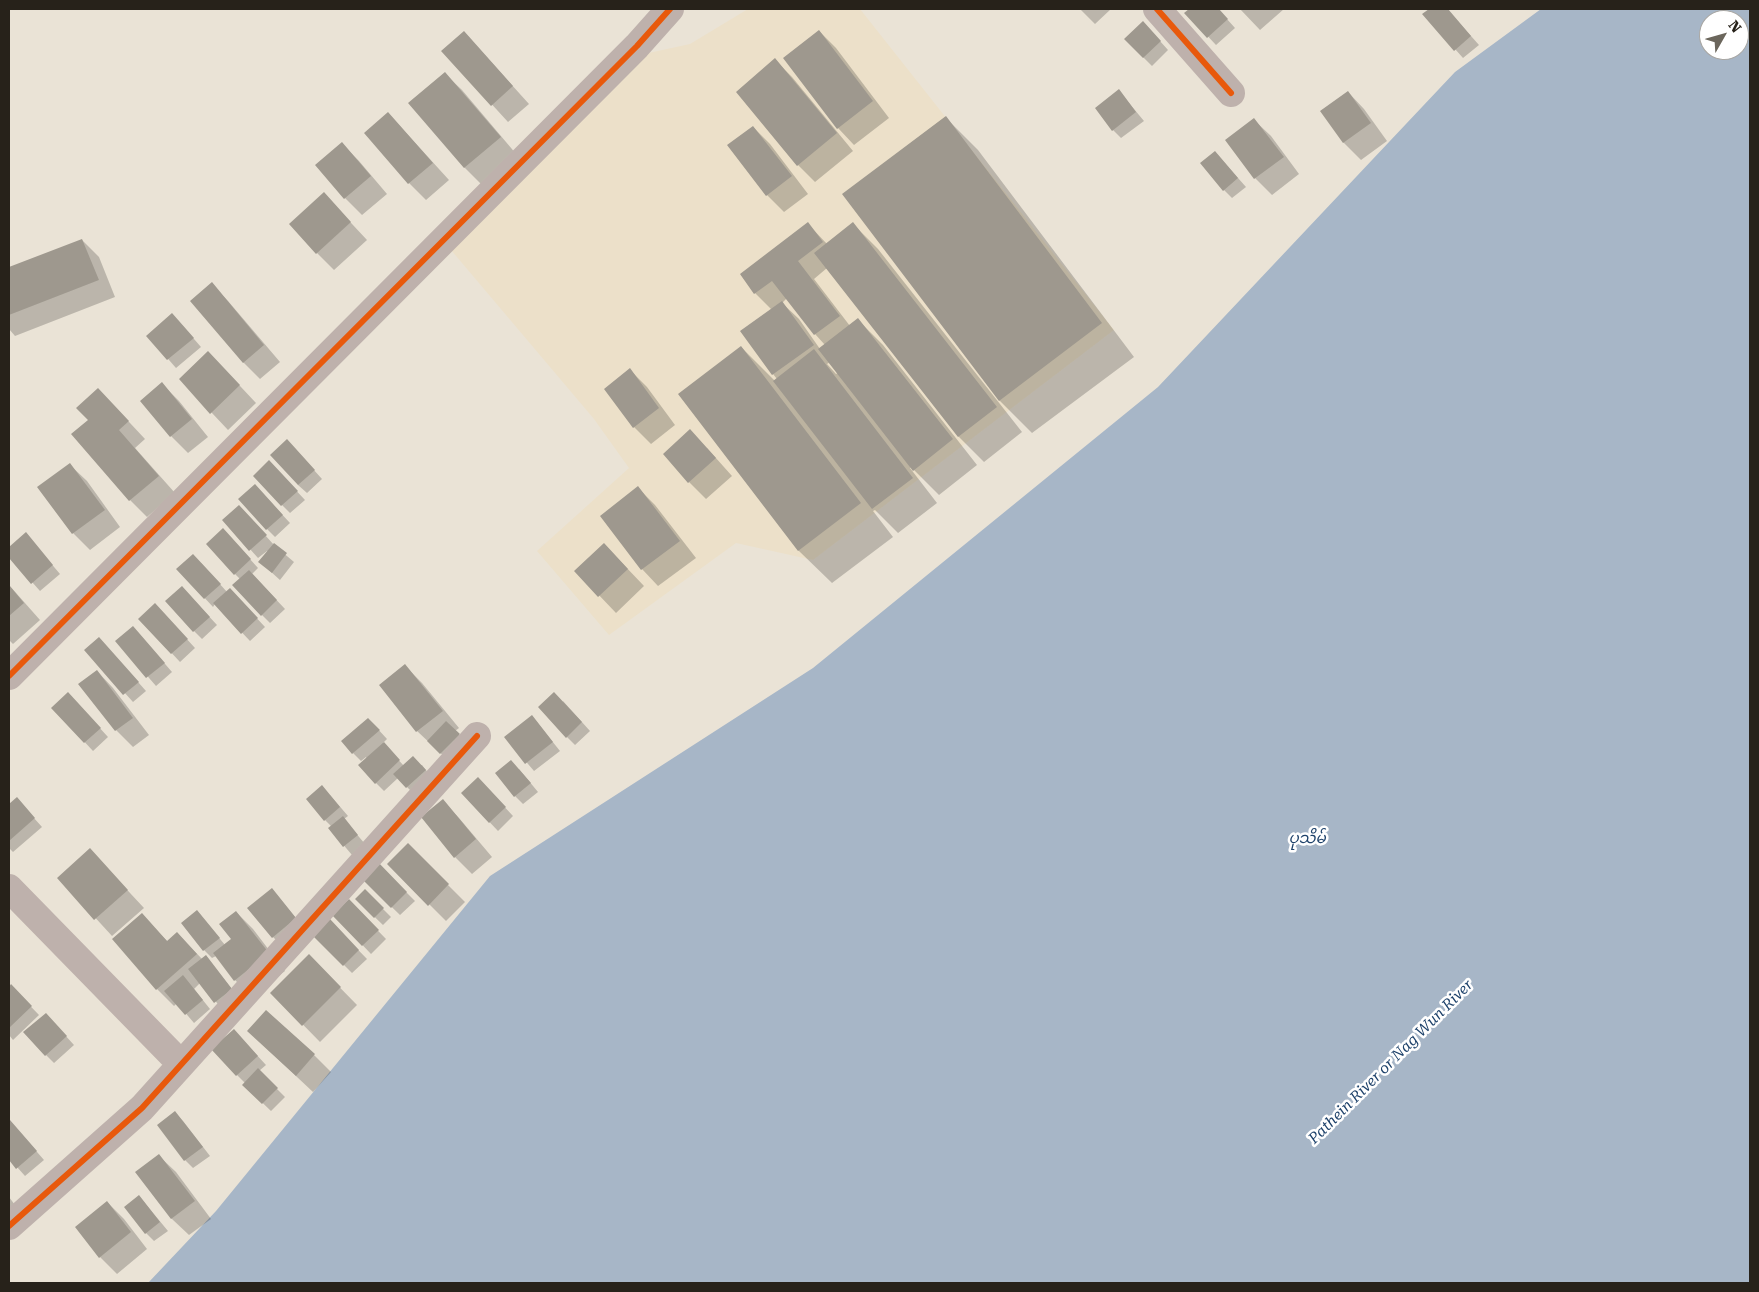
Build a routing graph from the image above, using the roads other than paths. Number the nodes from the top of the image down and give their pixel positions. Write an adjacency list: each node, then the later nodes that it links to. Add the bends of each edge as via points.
1 (670, 9): 4 (street, via 630,53)
2 (1157, 9): 3 (street)
3 (1231, 93)
4 (9, 676)
5 (477, 736): 7 (street)
6 (9, 888): 7 (street)
7 (181, 1064): 8 (street, via 142,1108)
8 (9, 1226)

